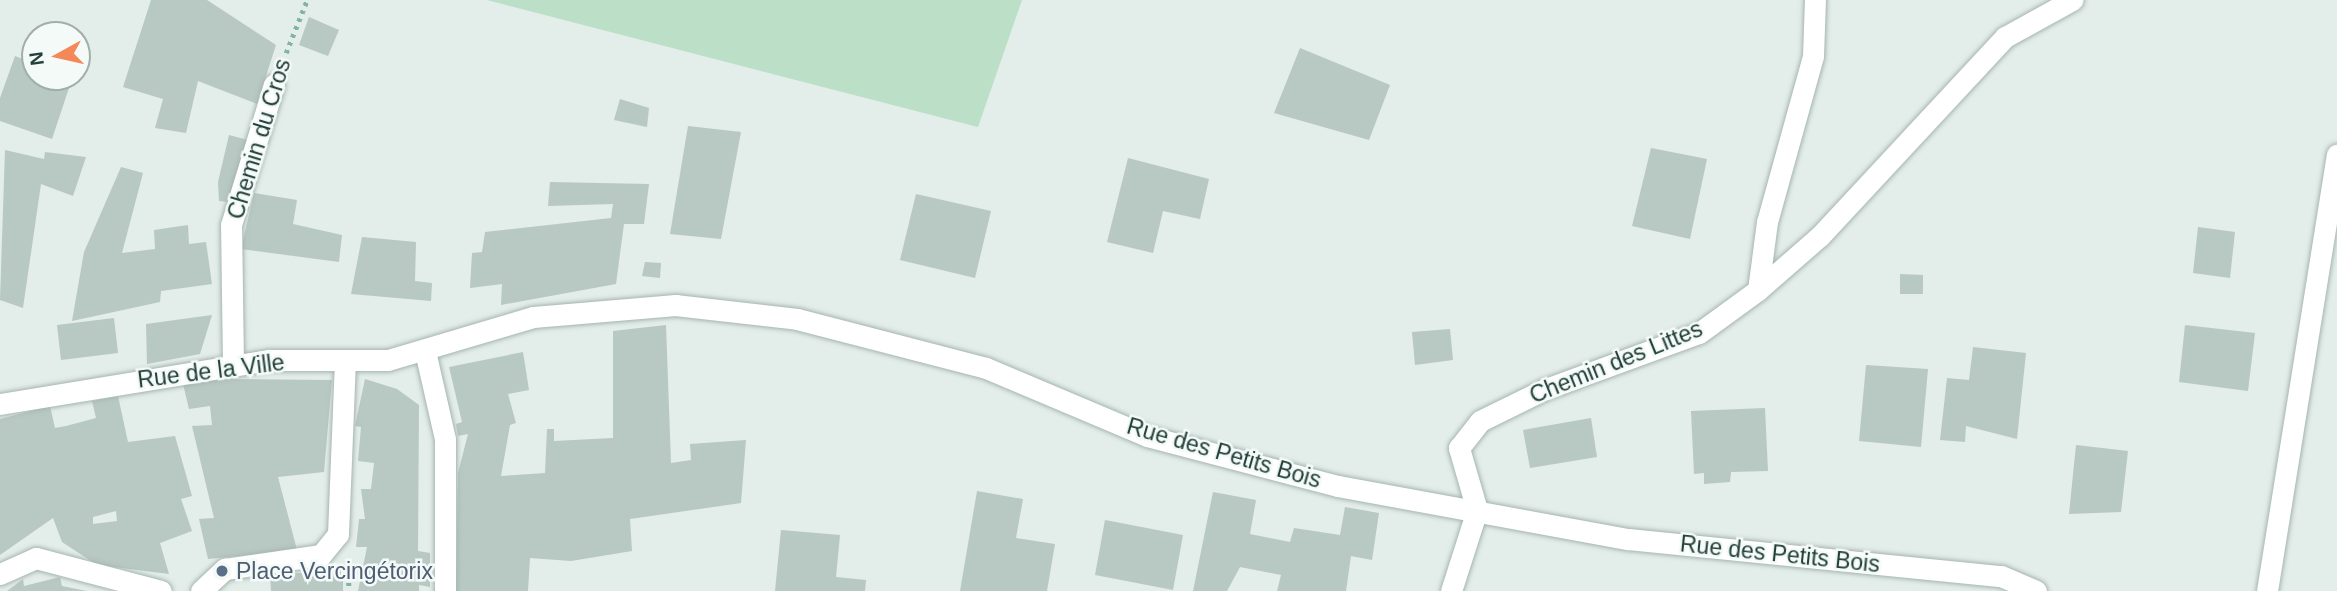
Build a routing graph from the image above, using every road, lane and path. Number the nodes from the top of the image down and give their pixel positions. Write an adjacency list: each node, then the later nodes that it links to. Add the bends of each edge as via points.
1 (307, 0): 4 (path, Chemin du Cros)
2 (1815, 0): 6 (street, via 1813,57 1767,222)
3 (2072, 0): 6 (street, via 2005,37 1819,236)
4 (274, 83): 9 (street, Chemin du Cros, via 231,225)
5 (2337, 155): 18 (street)
6 (1758, 290): 11 (street, Chemin des Littes, via 1699,333 1543,390 1480,421 1460,449)
7 (425, 351): 8 (street, Rue de la Ville); 11 (street, Rue des Petits Bois, via 533,317 604,308 675,305 797,318 986,368 1147,436 1338,486); 15 (street, via 445,439)
8 (345, 362): 9 (street, Rue de la Ville); 14 (street, via 338,534 321,555 226,569)
9 (233, 365): 10 (street, Rue de la Ville)
10 (0, 404)
11 (1477, 510): 16 (street); 17 (street, Rue des Petits Bois, via 1628,539 2001,576)
12 (0, 574): 13 (street, via 36,558)
13 (161, 591)
14 (201, 591)
15 (445, 591)
16 (1451, 591)
17 (2036, 591)
18 (2267, 591)

